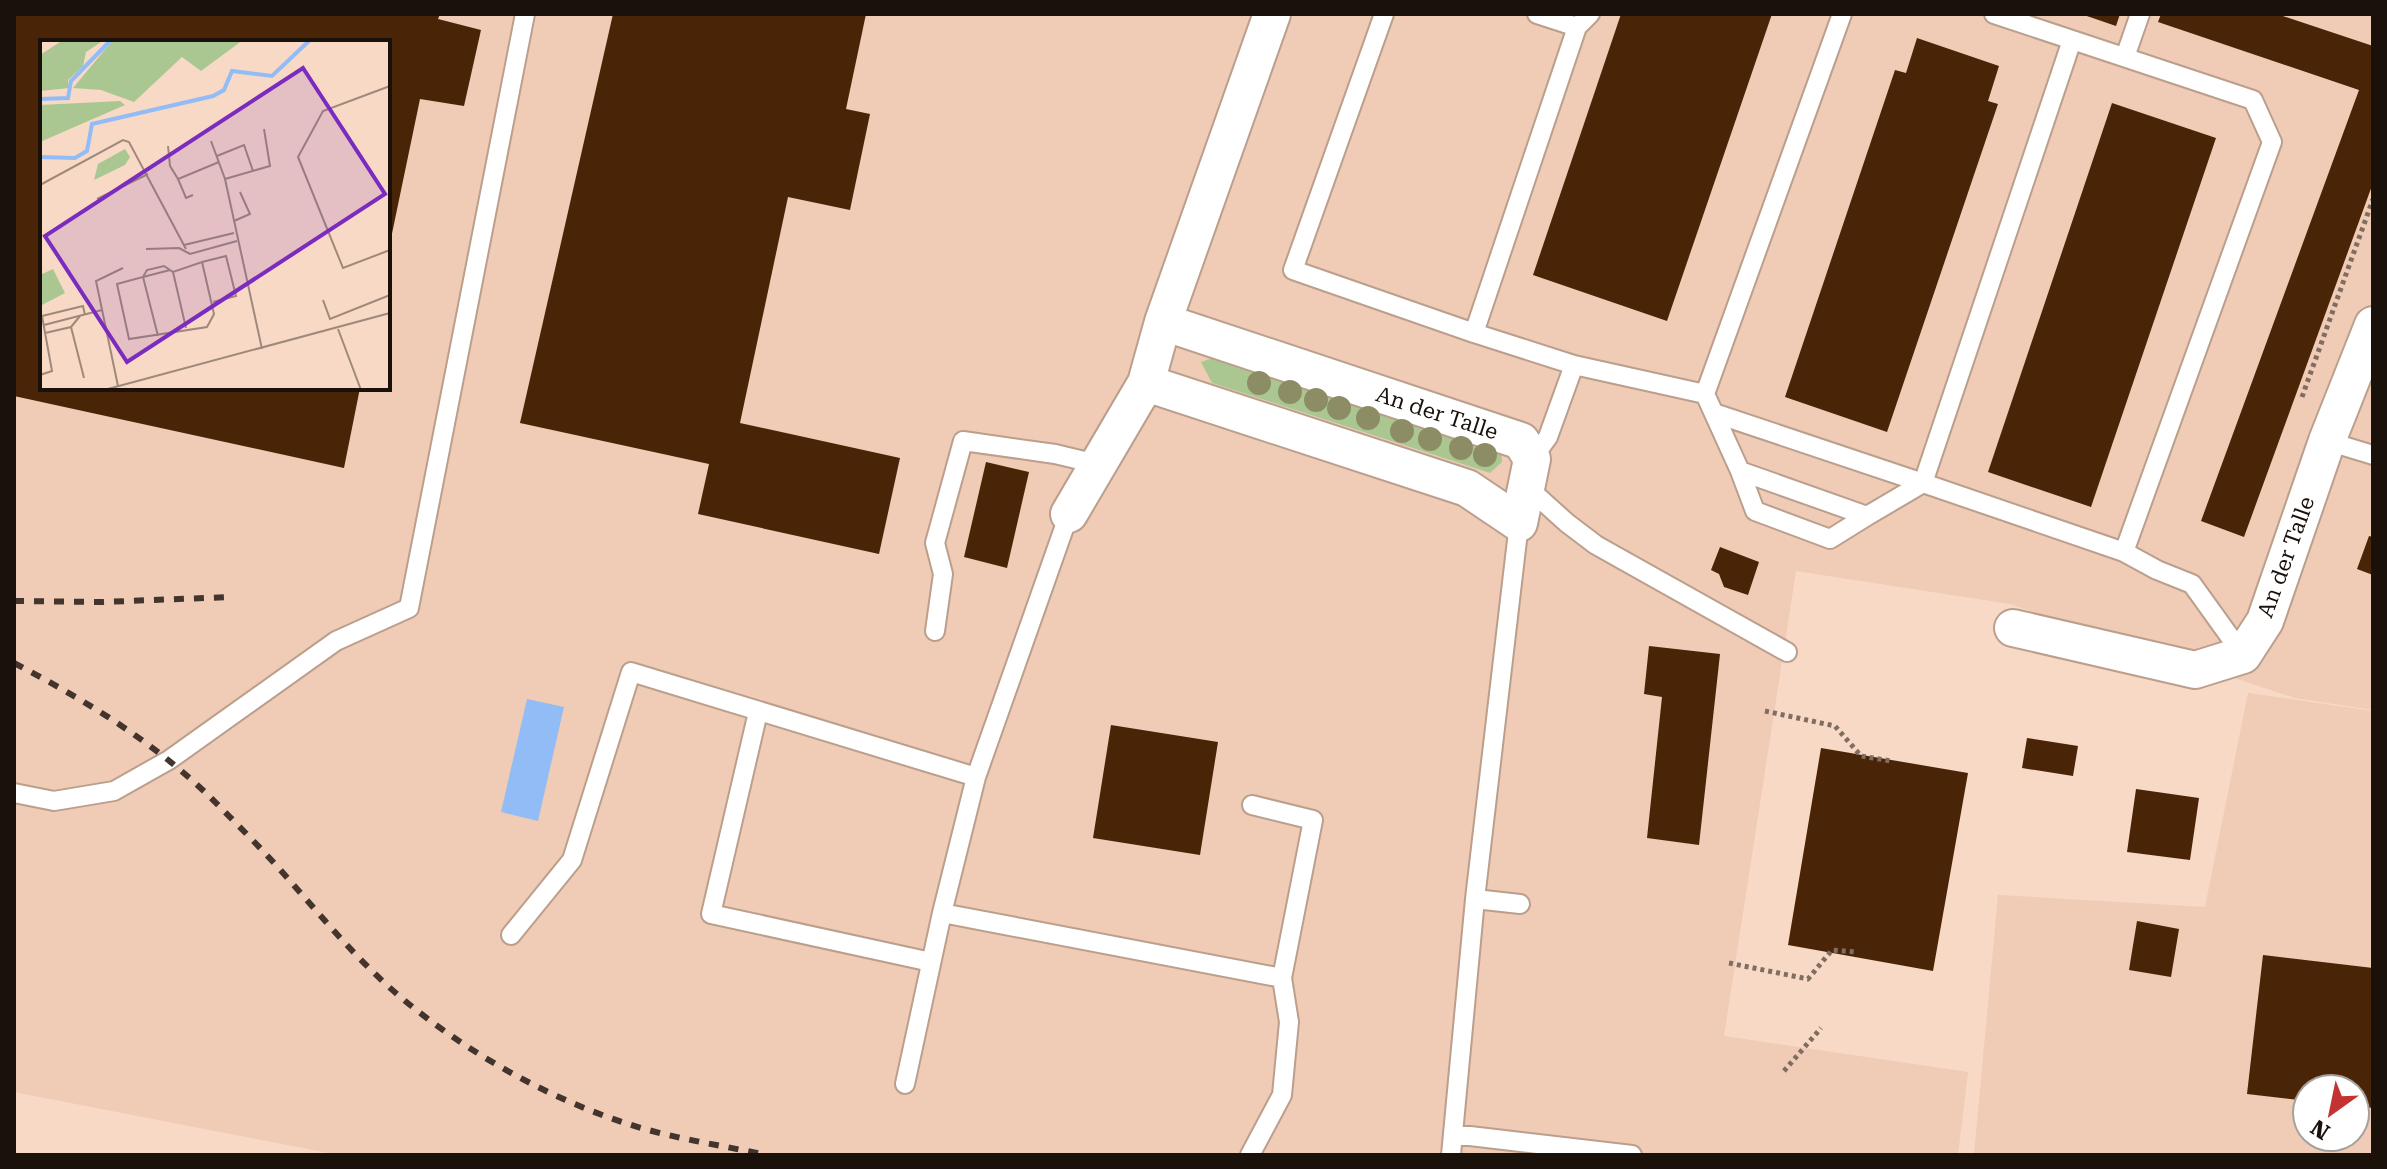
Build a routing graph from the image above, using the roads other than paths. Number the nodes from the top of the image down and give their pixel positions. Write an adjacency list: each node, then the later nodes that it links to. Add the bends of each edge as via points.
1 (525, 14): 34 (lane, via 409,608 336,641 169,760 114,791 54,801)
2 (1272, 14): 11 (street)
3 (1384, 14): 13 (lane, via 1293,270)
4 (1537, 14): 8 (lane)
5 (1842, 14): 16 (lane)
6 (1994, 14): 9 (lane)
7 (2140, 14): 10 (lane)
8 (1584, 20): 13 (lane)
9 (2072, 40): 10 (lane); 23 (lane)
10 (2125, 57): 27 (lane, via 2253,100 2272,142)
11 (1163, 322): 15 (street); 22 (street, An der Talle, via 1521,441)
12 (2373, 325): 18 (street, An der Talle)
13 (1474, 333): 14 (lane)
14 (1574, 365): 16 (lane); 22 (lane)
15 (1146, 383): 20 (street); 26 (street, via 1467,488)
16 (1705, 394): 17 (lane)
17 (1714, 413): 21 (lane); 23 (lane)
18 (2327, 441): 19 (lane); 31 (street, An der Talle, via 2265,621)
19 (2373, 455)
20 (1097, 464): 24 (street); 29 (lane, via 963,441 935,543 943,574)
21 (1740, 471): 25 (lane); 25 (lane, via 1755,511 1830,539)
22 (1530, 473): 26 (street); 30 (lane, via 1567,523 1596,545)
23 (1923, 483): 25 (lane); 27 (lane)
24 (1069, 514): 33 (lane)
25 (1867, 516)
26 (1519, 523): 36 (lane)
27 (2124, 552): 31 (lane, via 2192,584)
28 (2013, 628): 31 (street, via 2195,670)
29 (935, 631)
30 (1787, 652)
31 (2243, 655)
32 (758, 712): 33 (lane); 39 (lane, via 631,672 572,860); 40 (lane, via 711,914)
33 (976, 777): 38 (lane)
34 (14, 793)
35 (1252, 805): 41 (lane, via 1313,820)
36 (1475, 899): 37 (lane); 43 (lane)
37 (1520, 904)
38 (942, 913): 40 (lane); 41 (lane)
39 (511, 935)
40 (931, 962): 42 (lane)
41 (1282, 978): 44 (lane, via 1289,1022 1282,1095)
42 (905, 1084)
43 (1453, 1134): 45 (lane); 46 (lane)
44 (1250, 1155)
45 (1451, 1155)
46 (1632, 1155)

